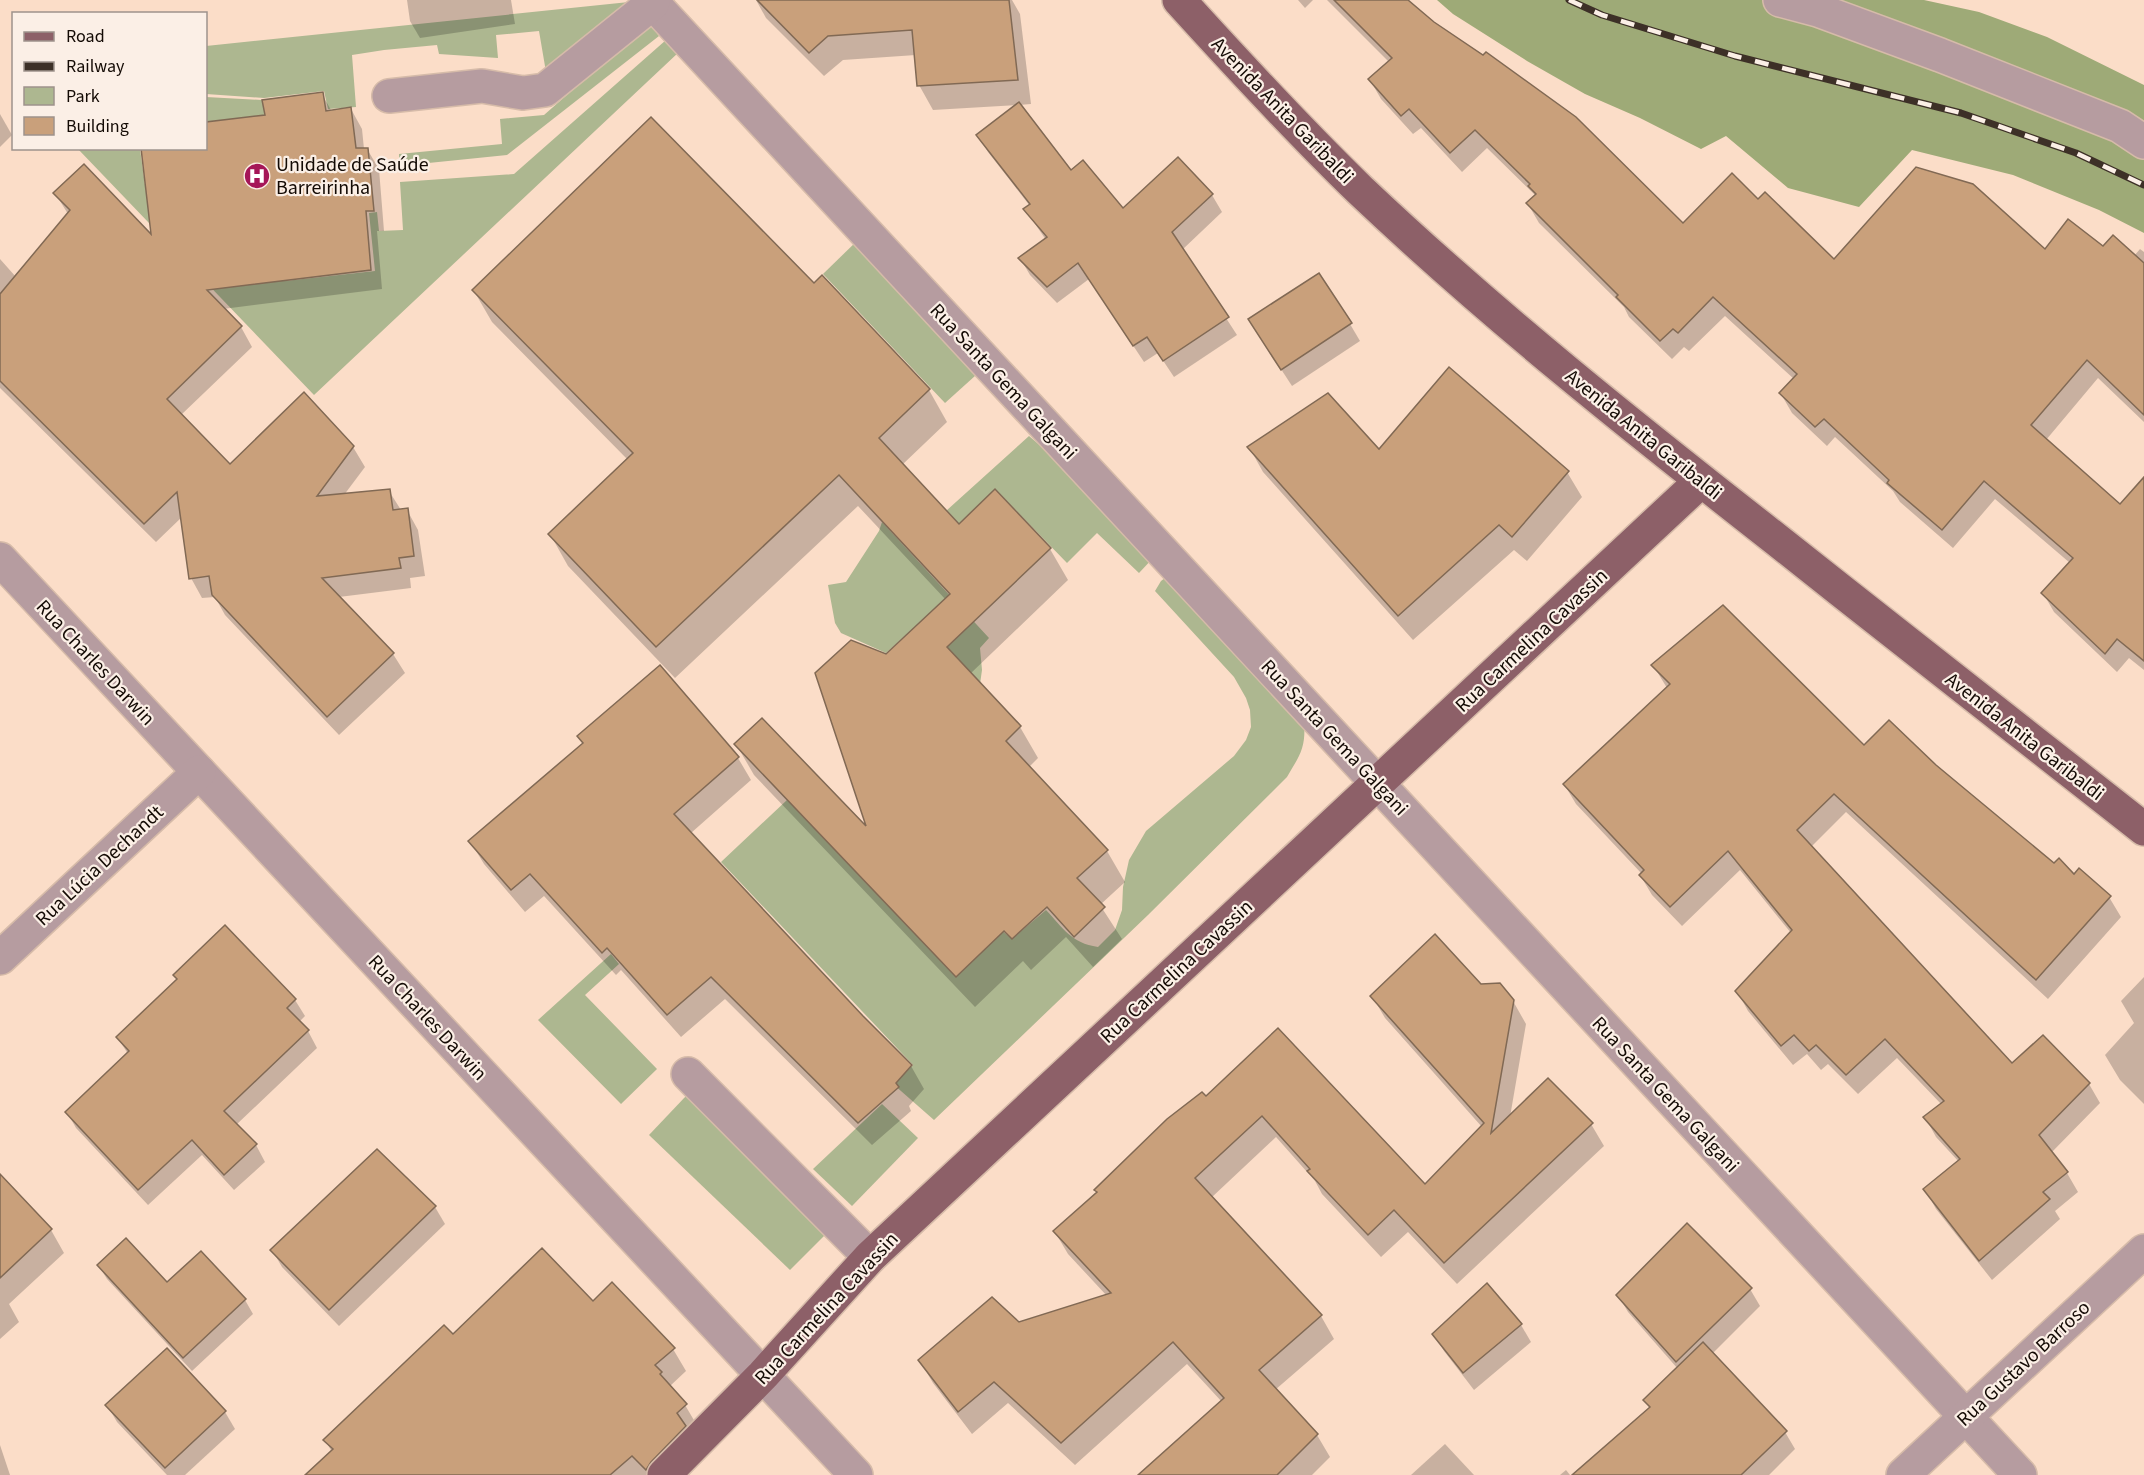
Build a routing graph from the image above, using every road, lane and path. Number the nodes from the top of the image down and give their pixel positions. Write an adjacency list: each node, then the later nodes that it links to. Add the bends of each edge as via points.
1 (1179, 0): 6 (main road, Avenida Anita Garibaldi, via 1263,92 1433,257)
2 (1780, 0): 5 (street, via 1940,55 2120,126)
3 (652, 1): 4 (street, via 545,90 523,93 482,86); 9 (street, Rua Santa Gema Galgani)
4 (388, 96)
5 (2144, 141)
6 (1701, 481): 9 (main road, Rua Carmelina Cavassin); 10 (main road, Avenida Anita Garibaldi)
7 (0, 559): 8 (street, Rua Charles Darwin)
8 (199, 772): 11 (street, Rua Lúcia Dechandt); 15 (street, Rua Charles Darwin)
9 (1377, 782): 14 (main road, Rua Carmelina Cavassin); 16 (street, Rua Santa Gema Galgani)
10 (2144, 829)
11 (0, 958)
12 (688, 1074): 14 (street)
13 (2144, 1251): 16 (street, Rua Gustavo Barroso)
14 (870, 1257): 15 (main road, Rua Carmelina Cavassin)
15 (763, 1375): 17 (main road, Rua Carmelina Cavassin); 18 (street, Rua Charles Darwin)
16 (1966, 1417): 19 (street, Rua Gustavo Barroso); 20 (street, Rua Santa Gema Galgani)
17 (664, 1475)
18 (856, 1475)
19 (1903, 1475)
20 (2020, 1475)

